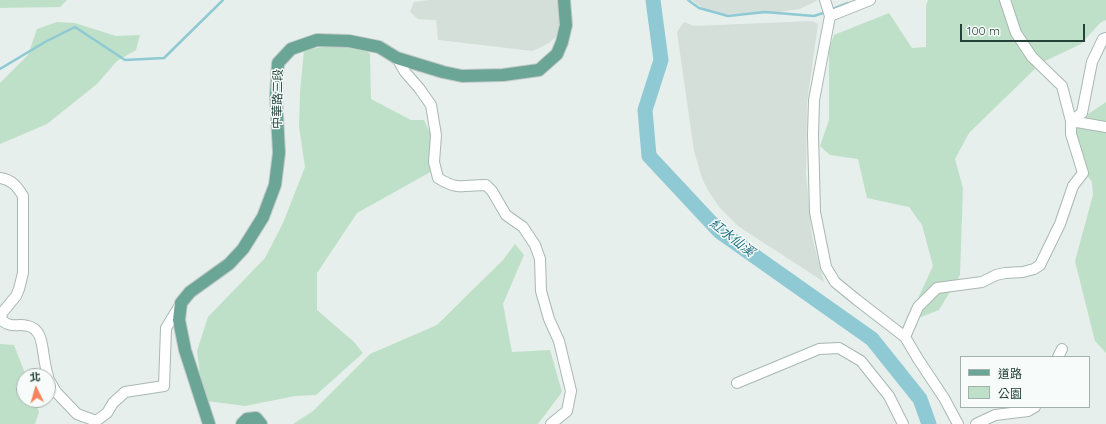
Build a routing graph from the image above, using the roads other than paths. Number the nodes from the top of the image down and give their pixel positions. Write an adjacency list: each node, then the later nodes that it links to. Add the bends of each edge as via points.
1 (564, 0): 7 (main road, 中華路三段, via 566,25 562,42 557,54 539,70 503,75 462,76)
2 (870, 0): 5 (street)
3 (1005, 0): 8 (street, via 1016,33 1032,56 1062,86)
4 (826, 3): 5 (street)
5 (830, 16): 12 (street, via 814,100 813,135 815,212 826,267 835,282)
6 (1106, 38): 8 (street, via 1103,39 1092,62 1082,113)
7 (397, 58): 11 (main road, 中華路三段, via 379,47 349,41 317,40 291,49 278,63 276,96 279,153 275,185 263,217 229,264 190,292); 20 (street, via 431,105 436,135 434,162 438,178 449,185 462,187 486,185 506,215 523,227 535,245 540,259 541,292 559,341 571,391 567,411)
8 (1071, 120): 9 (street); 12 (street, via 1070,134 1083,172 1073,186 1060,224 1040,265 1023,272 996,275 982,282 937,288 918,307)
9 (1106, 127)
10 (0, 178): 13 (street, via 8,179 17,186 23,196 23,273 16,296 2,313 1,320 8,325 29,326 38,333)
11 (181, 303): 15 (street, via 166,328 164,386 125,392 96,422 77,414); 17 (main road, via 179,320 185,350)
12 (905, 336): 22 (street)
13 (47, 368)
14 (737, 383): 21 (street, via 819,349 839,348 861,361 889,396)
15 (56, 392)
16 (1033, 408): 23 (street, via 1028,411 995,415)
17 (208, 424)
18 (242, 424): 19 (main road, via 247,419 256,418)
19 (261, 424)
20 (551, 424)
21 (903, 424)
22 (958, 424)
23 (976, 424)

